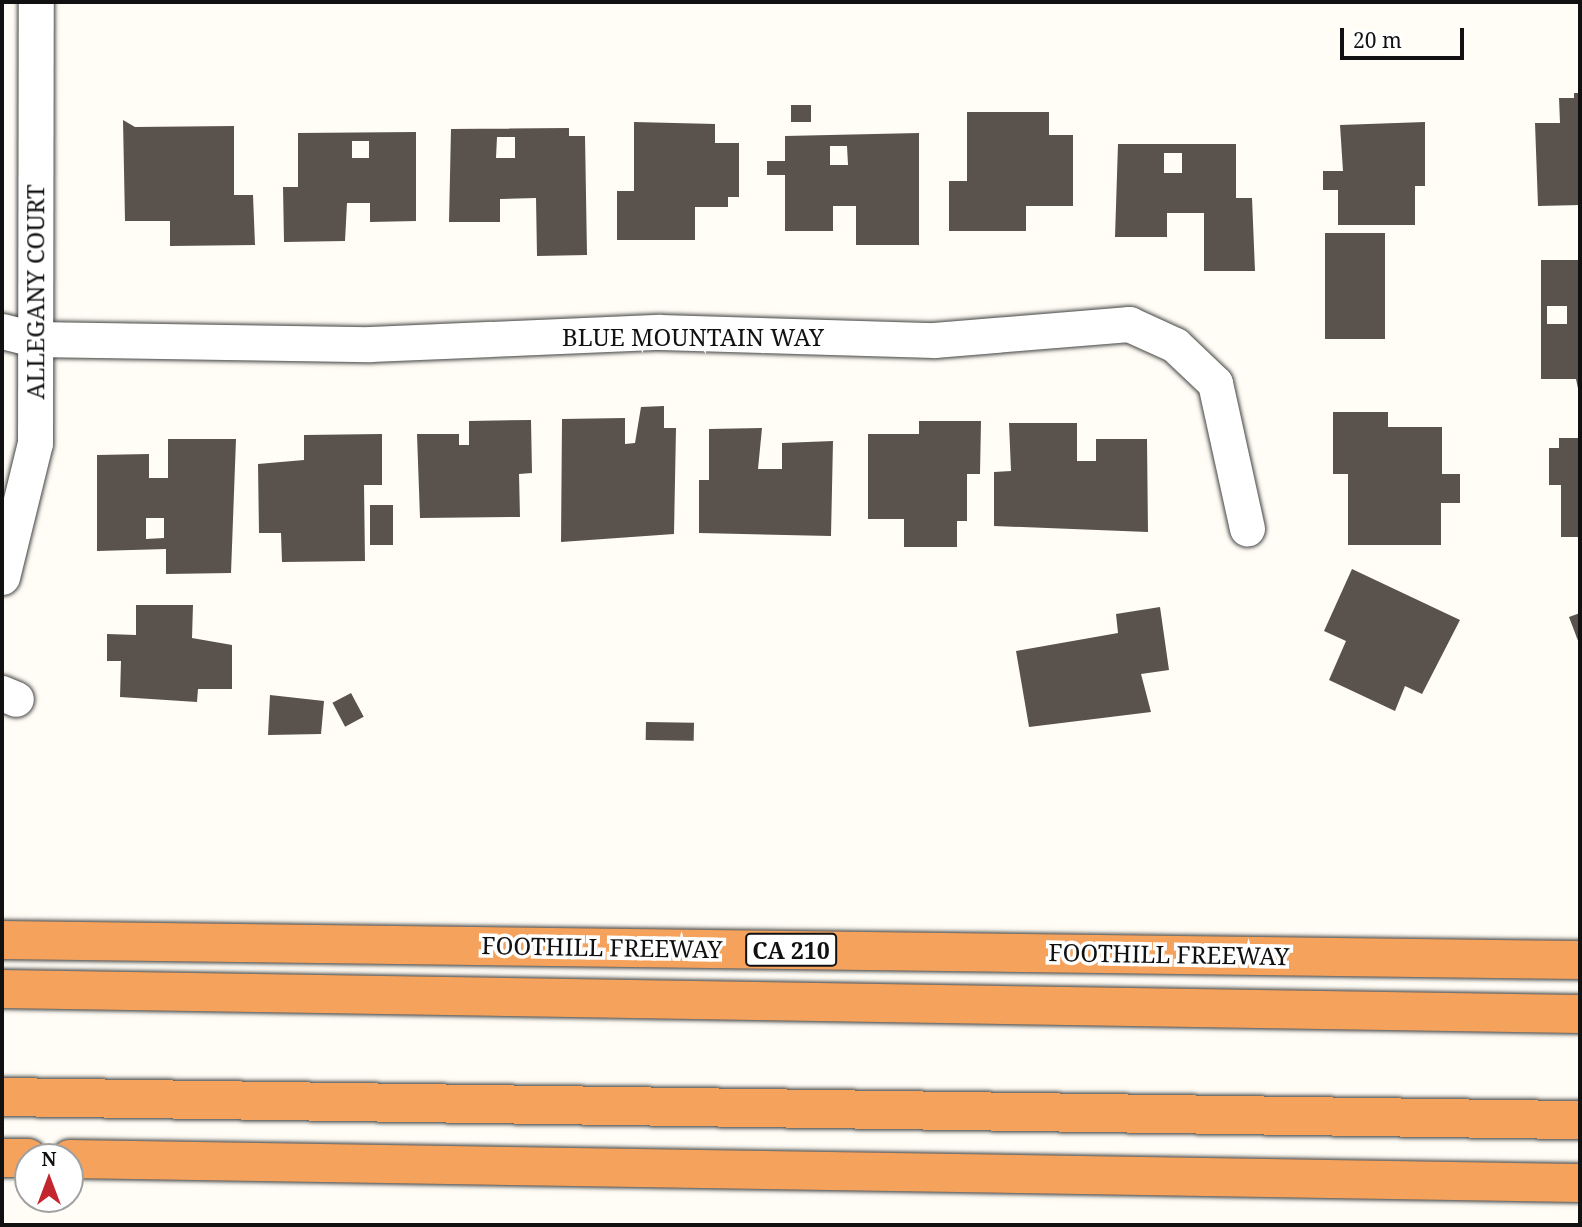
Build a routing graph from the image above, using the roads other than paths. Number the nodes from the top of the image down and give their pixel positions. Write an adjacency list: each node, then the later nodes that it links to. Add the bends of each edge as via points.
1 (36, 2): 2 (street, ALLEGANY COURT)
2 (18, 335): 3 (street, BLUE MOUNTAIN WAY, via 370,344 660,332 934,340 1129,324 1175,345 1215,383); 4 (street, ALLEGANY COURT, via 35,443)
3 (1247, 529)
4 (2, 577)
5 (2, 940): 6 (highway, FOOTHILL FREEWAY / CA 210)
6 (1580, 960)
7 (2, 989): 8 (highway)
8 (1580, 1014)
9 (2, 1097): 10 (highway)
10 (1580, 1120)
11 (84, 1159): 12 (highway)
12 (1580, 1183)

